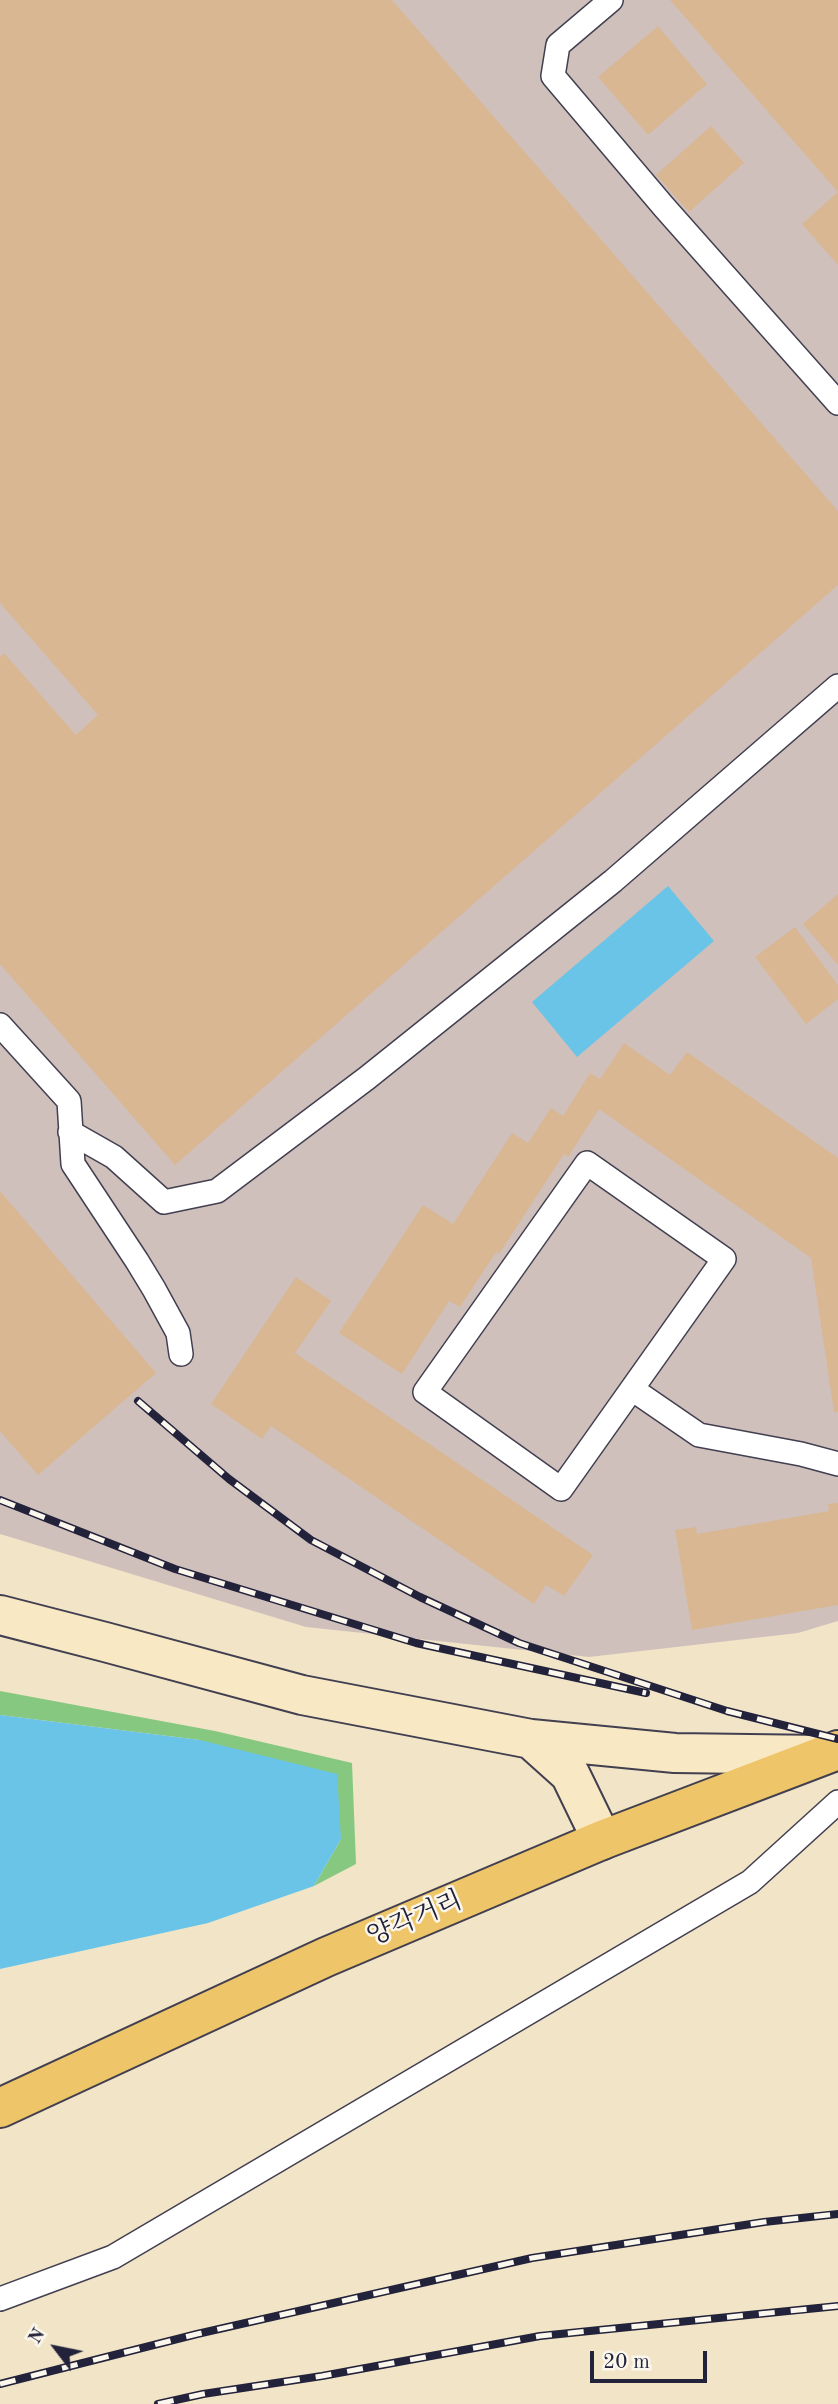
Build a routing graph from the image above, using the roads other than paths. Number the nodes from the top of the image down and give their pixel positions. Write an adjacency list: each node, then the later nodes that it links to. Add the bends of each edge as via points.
1 (611, 0): 2 (lane, via 558,45 553,76)
2 (838, 402)
3 (838, 686): 5 (lane, via 613,881 217,1191 164,1202 114,1157)
4 (0, 1025): 5 (lane, via 69,1101)
5 (70, 1132): 6 (lane, via 73,1164 154,1289 178,1333)
6 (181, 1354)
7 (632, 1389): 7 (lane, via 561,1489 425,1392 587,1163 724,1259); 8 (lane, via 699,1435)
8 (838, 1464)
9 (0, 1615): 10 (main road, via 302,1695)
10 (531, 1739): 11 (main road, via 675,1753); 13 (main road, via 570,1774)
11 (830, 1753): 13 (main road, 양각거리)
12 (838, 1802): 15 (lane, via 750,1882 113,2257)
13 (602, 1840): 14 (main road, 양각거리, via 326,1958)
14 (0, 2108)
15 (0, 2299)

